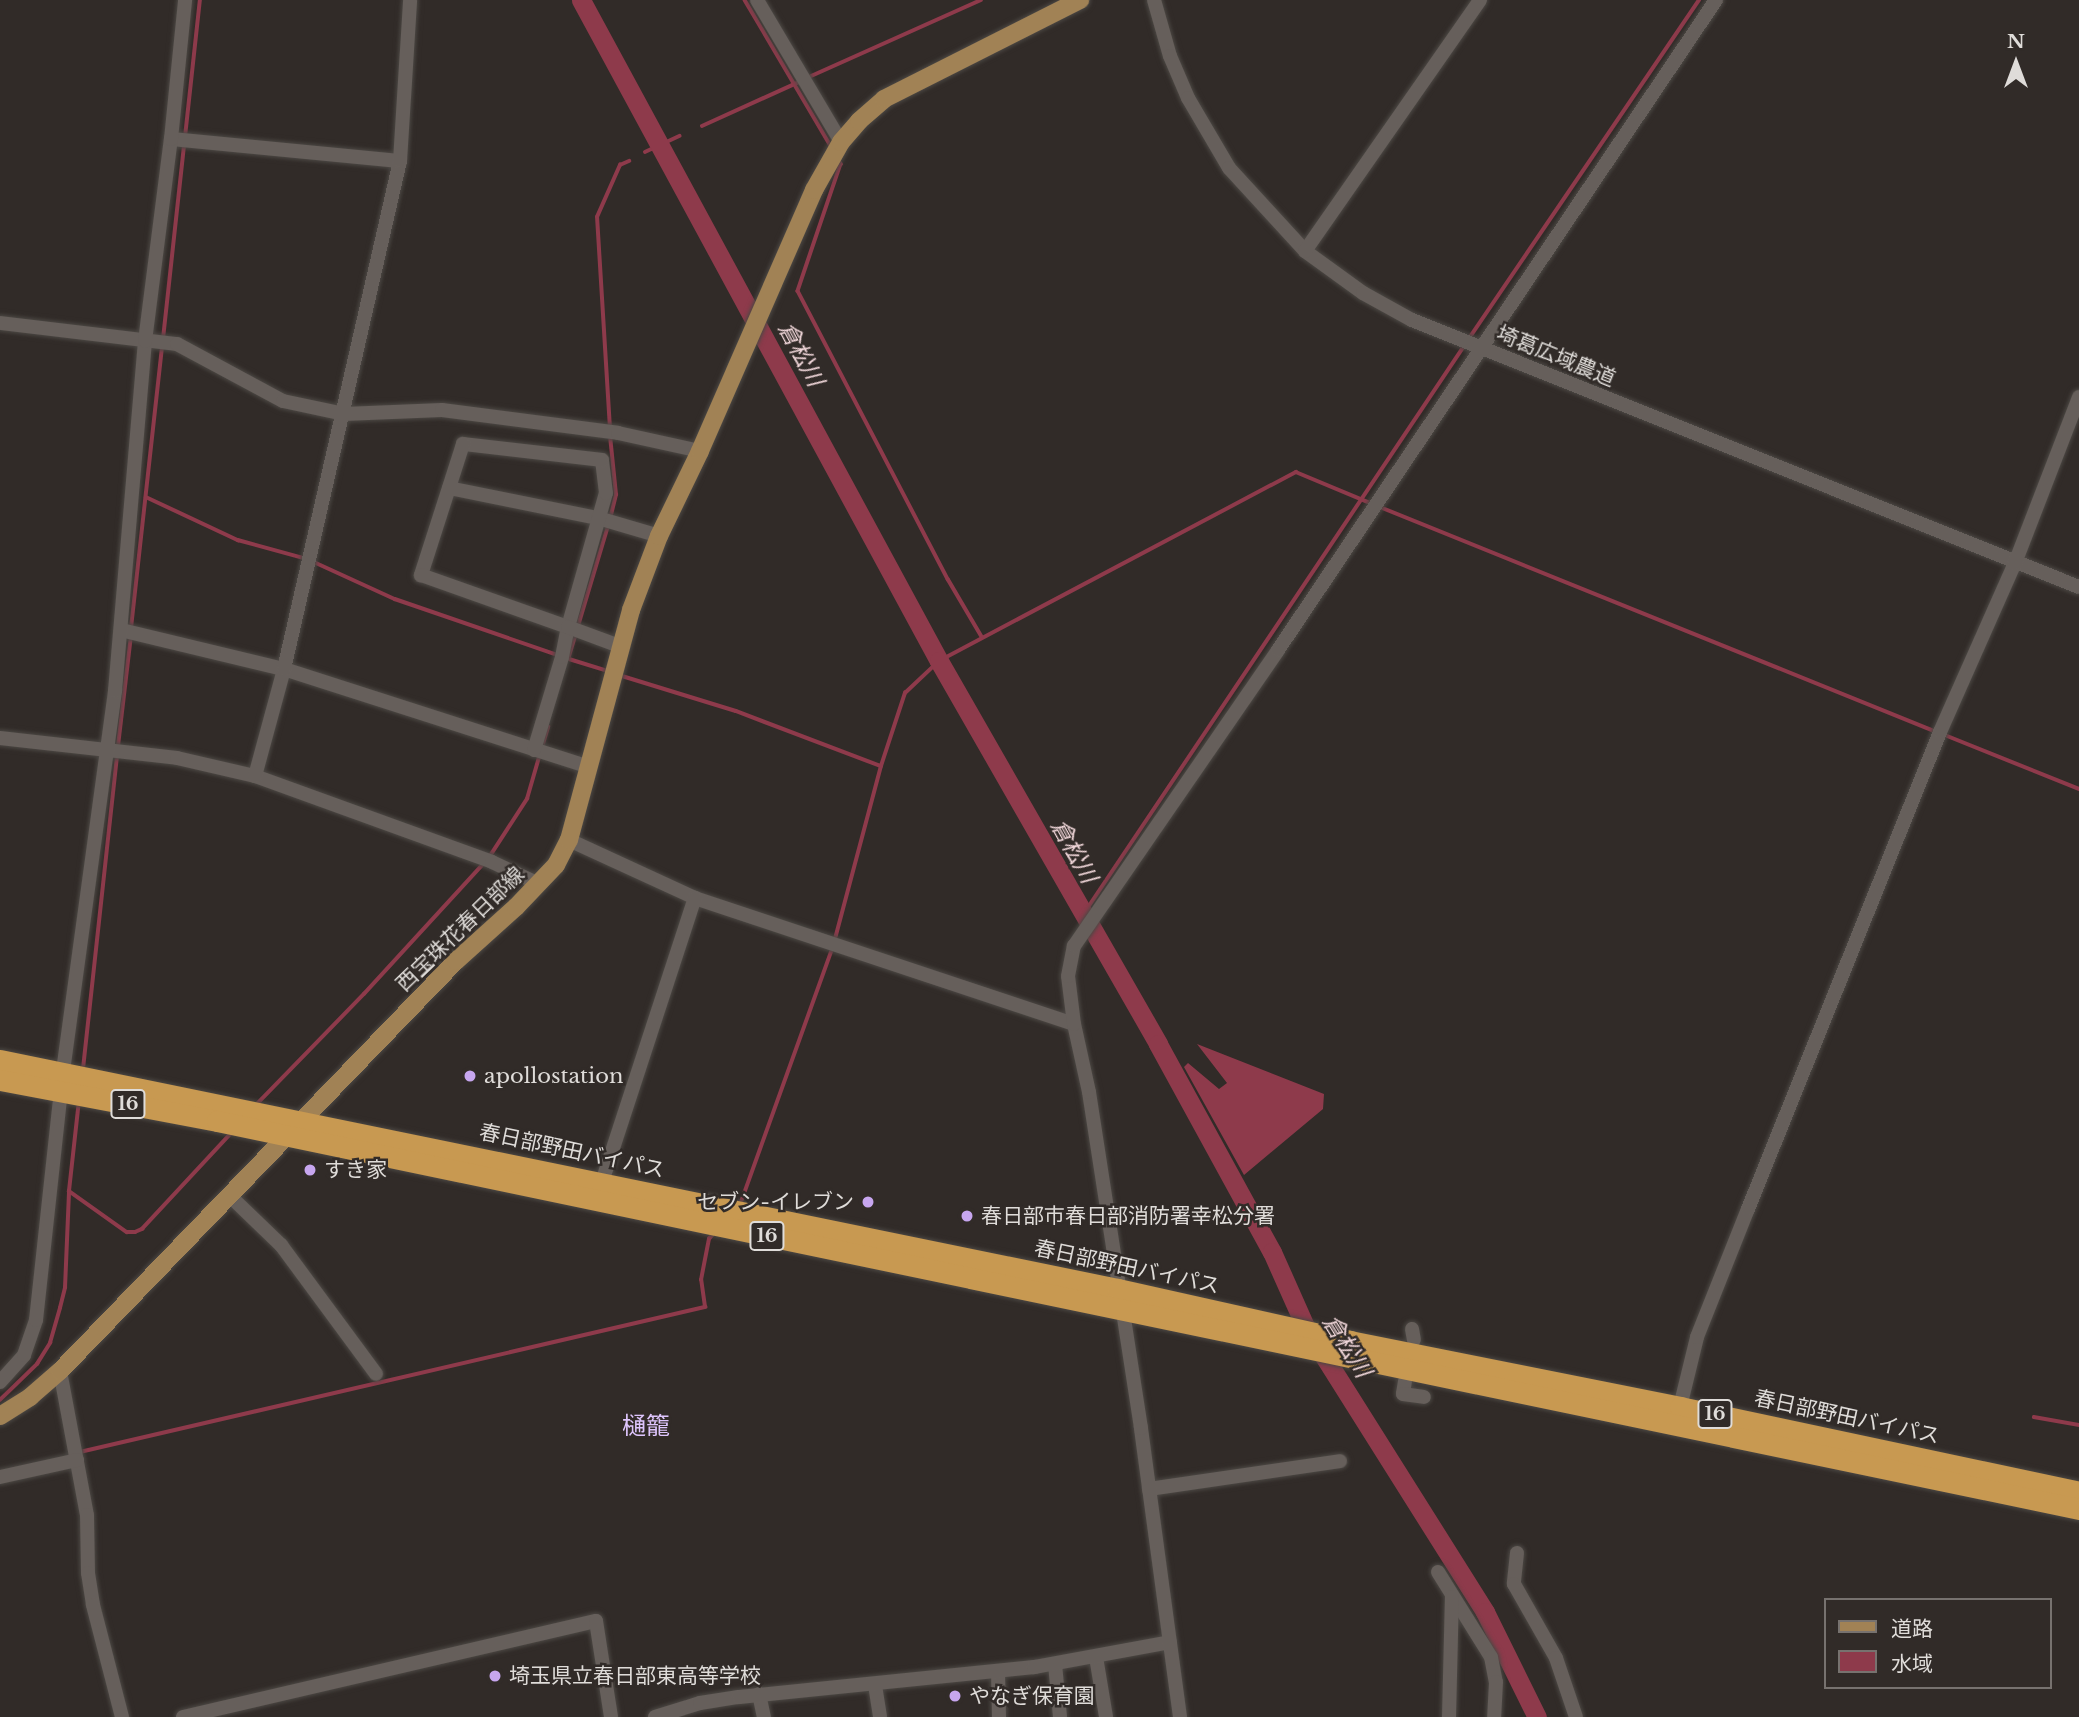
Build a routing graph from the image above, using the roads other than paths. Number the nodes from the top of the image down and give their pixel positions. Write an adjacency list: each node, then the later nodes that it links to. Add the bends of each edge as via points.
1 (185, 0): 8 (street)
2 (410, 0): 10 (street)
3 (757, 0): 9 (street)
4 (1080, 0): 9 (main road, via 884,99)
5 (1154, 0): 11 (street, 埼葛広域農道, via 1188,99 1229,168)
6 (1480, 0): 11 (street)
7 (1716, 0): 14 (street)
8 (180, 140): 10 (street); 13 (street)
9 (841, 142): 17 (main road, 西宝珠花春日部線, via 814,190)
10 (400, 160): 16 (street)
11 (1305, 250): 14 (street, 埼葛広域農道, via 1363,293 1412,320)
12 (0, 323): 13 (street)
13 (157, 342): 16 (street, via 177,344 283,401); 24 (street)
14 (1480, 348): 21 (street, 埼葛広域農道); 35 (street, via 1073,946 1068,976)
15 (2079, 397): 21 (street)
16 (344, 414): 17 (street, via 442,410 618,433); 26 (street)
17 (700, 451): 20 (main road, 西宝珠花春日部線)
18 (449, 488): 19 (street); 19 (street, via 463,444 602,460 606,494); 23 (street, via 421,575)
19 (598, 518): 20 (street); 23 (street)
20 (659, 536): 25 (main road, 西宝珠花春日部線)
21 (2015, 563): 22 (street, 埼葛広域農道); 50 (street, via 1938,737 1697,1337)
22 (2079, 587)
23 (568, 627): 25 (street); 29 (street)
24 (121, 630): 26 (street); 28 (street)
25 (622, 647): 30 (main road, 西宝珠花春日部線)
26 (284, 669): 29 (street); 31 (street)
27 (0, 738): 28 (street)
28 (105, 750): 31 (street, via 177,758); 38 (street)
29 (534, 750): 30 (street)
30 (586, 766): 32 (main road, 西宝珠花春日部線)
31 (255, 776): 33 (street, via 492,862)
32 (569, 840): 33 (main road, 西宝珠花春日部線); 34 (street)
33 (539, 884): 39 (main road, 西宝珠花春日部線, via 456,961)
34 (695, 898): 35 (street); 41 (street)
35 (1074, 1024): 43 (street)
36 (0, 1060): 38 (highway, 春日部野田バイパス / 16)
37 (0, 1080): 38 (highway, 春日部野田バイパス / 16)
38 (62, 1081): 39 (highway, 春日部野田バイパス / 16); 40 (highway, 春日部野田バイパス / 16); 48 (street, via 36,1320 24,1355)
39 (303, 1120): 40 (main road, 西宝珠花春日部線); 41 (highway, 春日部野田バイパス / 16)
40 (288, 1135): 42 (main road, 西宝珠花春日部線); 43 (highway, 春日部野田バイパス / 16)
41 (602, 1182): 43 (highway, 春日部野田バイパス / 16)
42 (230, 1196): 45 (main road, 西宝珠花春日部線); 46 (street, via 281,1245)
43 (1120, 1299): 44 (highway, 春日部野田バイパス / 16, via 1272,1323); 44 (highway, 春日部野田バイパス / 16, via 1282,1343); 55 (street)
44 (1355, 1350): 50 (highway, 春日部野田バイパス / 16); 57 (highway, 春日部野田バイパス / 16)
45 (60, 1371): 51 (main road, 西宝珠花春日部線); 52 (street)
46 (376, 1374)
47 (1405, 1381): 49 (street, via 1403,1394)
48 (0, 1382)
49 (1424, 1397)
50 (1679, 1406): 56 (highway, 春日部野田バイパス / 16)
51 (0, 1416)
52 (77, 1460): 54 (street); 67 (street, via 88,1515 93,1605)
53 (1340, 1461): 55 (street)
54 (0, 1477)
55 (1149, 1489): 61 (street)
56 (2079, 1492)
57 (2079, 1509)
58 (1517, 1553): 79 (street, via 1514,1584 1556,1658)
59 (1437, 1572): 60 (street)
60 (1452, 1595): 77 (street); 78 (street, via 1491,1657 1496,1682)
61 (1170, 1642): 62 (street); 76 (street)
62 (1096, 1657): 63 (street); 75 (street)
63 (1055, 1664): 64 (street); 74 (street)
64 (998, 1672): 65 (street); 73 (street)
65 (875, 1685): 66 (street); 72 (street)
66 (759, 1694): 70 (street, via 700,1703); 71 (street)
67 (122, 1717)
68 (183, 1717): 69 (street, via 596,1621)
69 (611, 1717)
70 (655, 1717)
71 (764, 1717)
72 (880, 1717)
73 (999, 1717)
74 (1060, 1717)
75 (1106, 1717)
76 (1180, 1717)
77 (1449, 1717)
78 (1494, 1717)
79 (1576, 1717)

